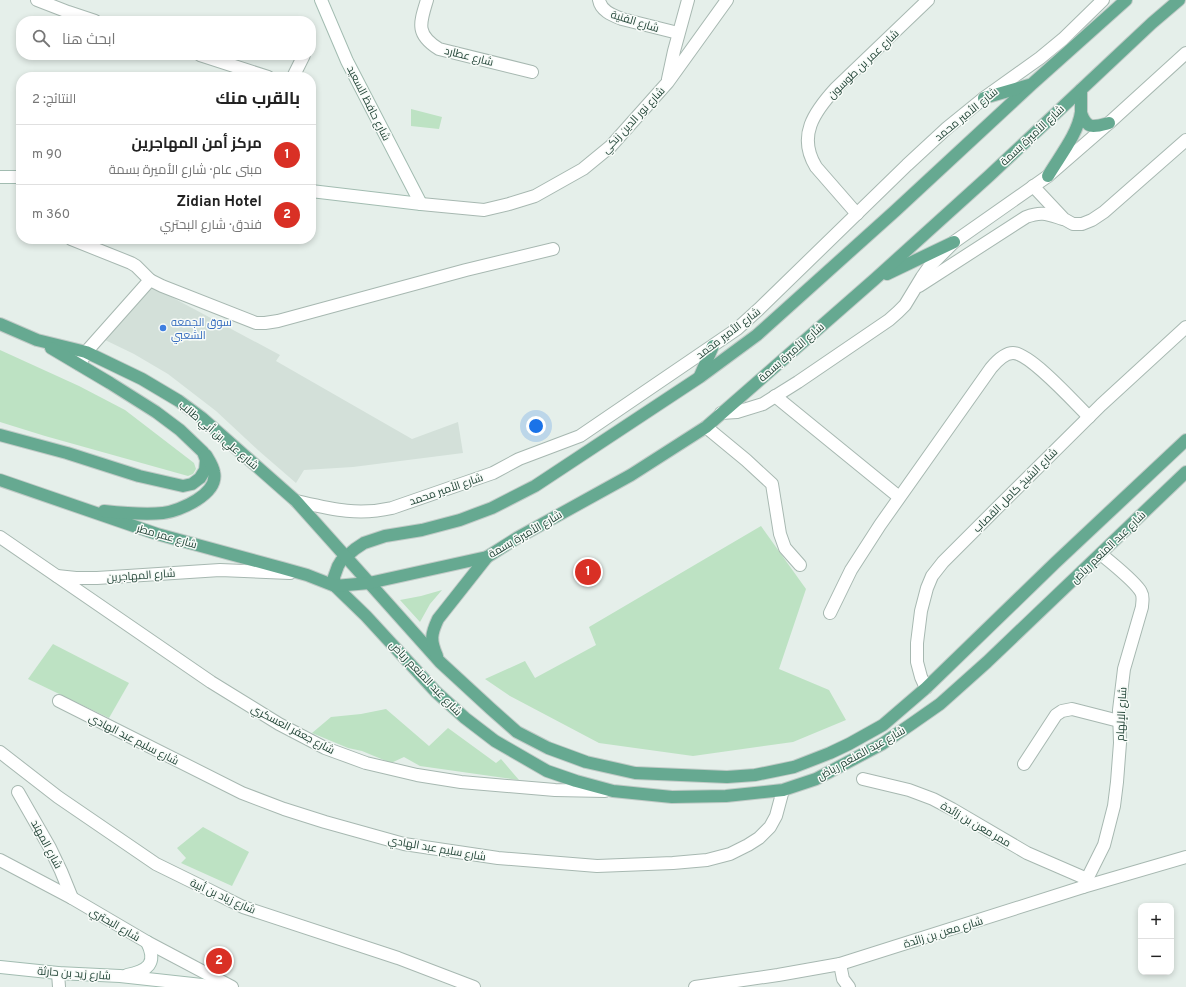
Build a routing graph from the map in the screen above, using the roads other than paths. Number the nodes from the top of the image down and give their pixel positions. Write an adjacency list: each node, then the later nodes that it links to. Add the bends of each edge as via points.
1 (38, 0): 11 (street)
2 (321, 0): 31 (street, شارع حافظ السعيد, via 347,61)
3 (427, 0): 18 (street, شارع عطارد, via 421,30 438,49)
4 (599, 0): 12 (street, شارع الفنية, via 600,6 614,16)
5 (688, 0): 12 (street, شارع نور الدين زنكي)
6 (728, 0): 19 (street)
7 (928, 0): 32 (street, شارع عمر بن طوسون, via 836,88 817,111 808,132 808,150 816,167)
8 (1103, 0): 22 (street, شارع الأمير محمد, via 1040,58)
9 (1126, 0): 20 (main road)
10 (1179, 0): 21 (main road, شارع الأميرة بسمة)
11 (80, 16)
12 (678, 34): 19 (street, شارع نور الدين زنكي)
13 (215, 60): 16 (street)
14 (302, 60): 17 (street)
15 (1184, 60): 24 (street)
16 (253, 72)
17 (296, 72)
18 (532, 72)
19 (668, 82): 31 (street, شارع نور الدين زنكي, via 611,146 583,169 535,196 484,210)
20 (1032, 84): 22 (main road); 46 (main road, via 757,335)
21 (1081, 90): 23 (main road); 37 (main road, شارع الأميرة بسمة)
22 (984, 98): 32 (street, شارع الأمير محمد)
23 (1080, 113): 24 (main road, via 1090,126); 26 (main road, via 1067,146)
24 (1109, 123): 26 (street)
25 (1186, 140): 33 (street, via 1092,220 1073,224)
26 (1048, 176): 29 (street)
27 (0, 177): 28 (street)
28 (16, 177)
29 (1033, 186): 33 (street); 34 (street)
30 (316, 191): 31 (street, شارع نور الدين زنكي)
31 (421, 204)
32 (857, 214): 43 (street, شارع الأمير محمد, via 759,309)
33 (1064, 219): 39 (street, via 1042,213 1026,217)
34 (954, 242): 37 (main road); 39 (street, via 929,267)
35 (84, 244): 38 (street, via 131,263)
36 (553, 249): 38 (street, via 265,323 256,323)
37 (875, 279): 48 (main road, شارع الأميرة بسمة)
38 (150, 280): 44 (street)
39 (916, 288): 47 (street, via 893,316)
40 (0, 324): 42 (main road, شارع علي بن أبي طالب)
41 (1186, 327): 49 (street, شارع الشيخ كامل القصاب)
42 (37, 340): 44 (main road, شارع علي بن أبي طالب); 45 (main road)
43 (713, 346): 46 (main road); 57 (street, شارع الأمير محمد, via 580,436 520,459 493,473 379,511 335,510)
44 (86, 352): 45 (street); 57 (main road, شارع علي بن أبي طالب, via 142,379 179,401 202,418)
45 (80, 365): 53 (main road, via 156,412)
46 (700, 377): 61 (main road, via 536,486 492,508 460,520 374,539)
47 (775, 396): 48 (street, via 747,410); 56 (street)
48 (721, 413): 50 (main road, شارع الأميرة بسمة)
49 (1089, 417): 56 (street, via 1031,362 1019,354 1009,354 990,368); 70 (street, شارع الشيخ كامل القصاب, via 943,562 932,576 921,611 917,643 920,677)
50 (706, 427): 62 (main road, شارع الأميرة بسمة, via 631,475); 63 (street, via 772,484 780,534 786,548)
51 (0, 435): 53 (main road, via 139,476 183,486 192,484 205,470 206,460)
52 (1186, 440): 70 (main road, شارع عبد المنعم رياض)
53 (203, 452): 58 (main road, via 215,472 214,479 210,489 184,507 150,514)
54 (1186, 472): 60 (main road, شارع عبد المنعم رياض)
55 (0, 480): 58 (main road, شارع عمر مطر)
56 (899, 497): 68 (street, via 851,570)
57 (296, 501): 61 (main road, شارع علي بن أبي طالب)
58 (82, 509): 64 (main road, شارع عمر مطر, via 156,534)
59 (0, 537): 65 (street, شارع المهاجرين)
60 (1101, 554): 72 (street, شارع الإلهام, via 1135,585 1143,599 1124,669); 76 (main road, شارع عبد المنعم رياض, via 987,662 934,708 882,744 816,779)
61 (345, 556): 66 (main road, شارع عبد المنعم رياض); 67 (main road, via 335,572)
62 (487, 557): 66 (main road, شارع الأميرة بسمة); 69 (main road, via 442,613 432,630 433,647)
63 (800, 565)
64 (295, 572): 65 (street, شارع المهاجرين, via 220,570 97,578); 67 (main road, شارع عمر مطر)
65 (56, 576): 77 (street, شارع جعفر العسكري, via 249,707 325,748 417,776 555,790)
66 (369, 583): 67 (main road, شارع الأميرة بسمة); 69 (main road, شارع عبد المنعم رياض)
67 (335, 586): 77 (main road, شارع عبد المنعم رياض, via 436,692 494,741 547,771)
68 (830, 613)
69 (440, 662): 70 (main road, شارع عبد المنعم رياض, via 518,732 548,748 586,762 628,772 676,776 755,775 794,767 849,744 883,724)
70 (926, 688)
71 (59, 701): 76 (street, شارع سليم عبد الهادي, via 242,793 284,809 404,844 498,858 597,866 707,860 730,854 759,838 776,816)
72 (1119, 721): 74 (street, via 1072,709 1062,711 1056,715); 81 (street, شارع الإلهام, via 1120,743 1114,806 1104,845)
73 (0, 752): 91 (street, شارع زياد بن أبية, via 58,797 156,864 243,907 398,958)
74 (1024, 764)
75 (863, 779): 81 (street, ممر معن بن زائدة, via 909,790 933,799)
76 (783, 790): 77 (main road, شارع عبد المنعم رياض, via 726,796 672,797)
77 (613, 791)
78 (18, 792): 82 (street, شارع المهند, via 50,848)
79 (1186, 857): 81 (street, شارع معن بن زائدة)
80 (0, 860): 82 (street, شارع البحتري)
81 (1085, 883): 84 (street, شارع معن بن زائدة)
82 (72, 898): 83 (street, شارع البحتري)
83 (147, 942): 87 (street, via 152,960 147,968); 90 (street, شارع البحتري)
84 (840, 964): 92 (street, شارع معن بن زائدة); 93 (street, via 843,979)
85 (0, 967): 86 (street, شارع زيد بن حارثة)
86 (58, 973): 87 (street, شارع زيد بن حارثة); 88 (street)
87 (120, 976): 89 (street, شارع زيد بن حارثة)
88 (59, 987)
89 (220, 987)
90 (232, 987)
91 (474, 987)
92 (695, 987)
93 (849, 987)

